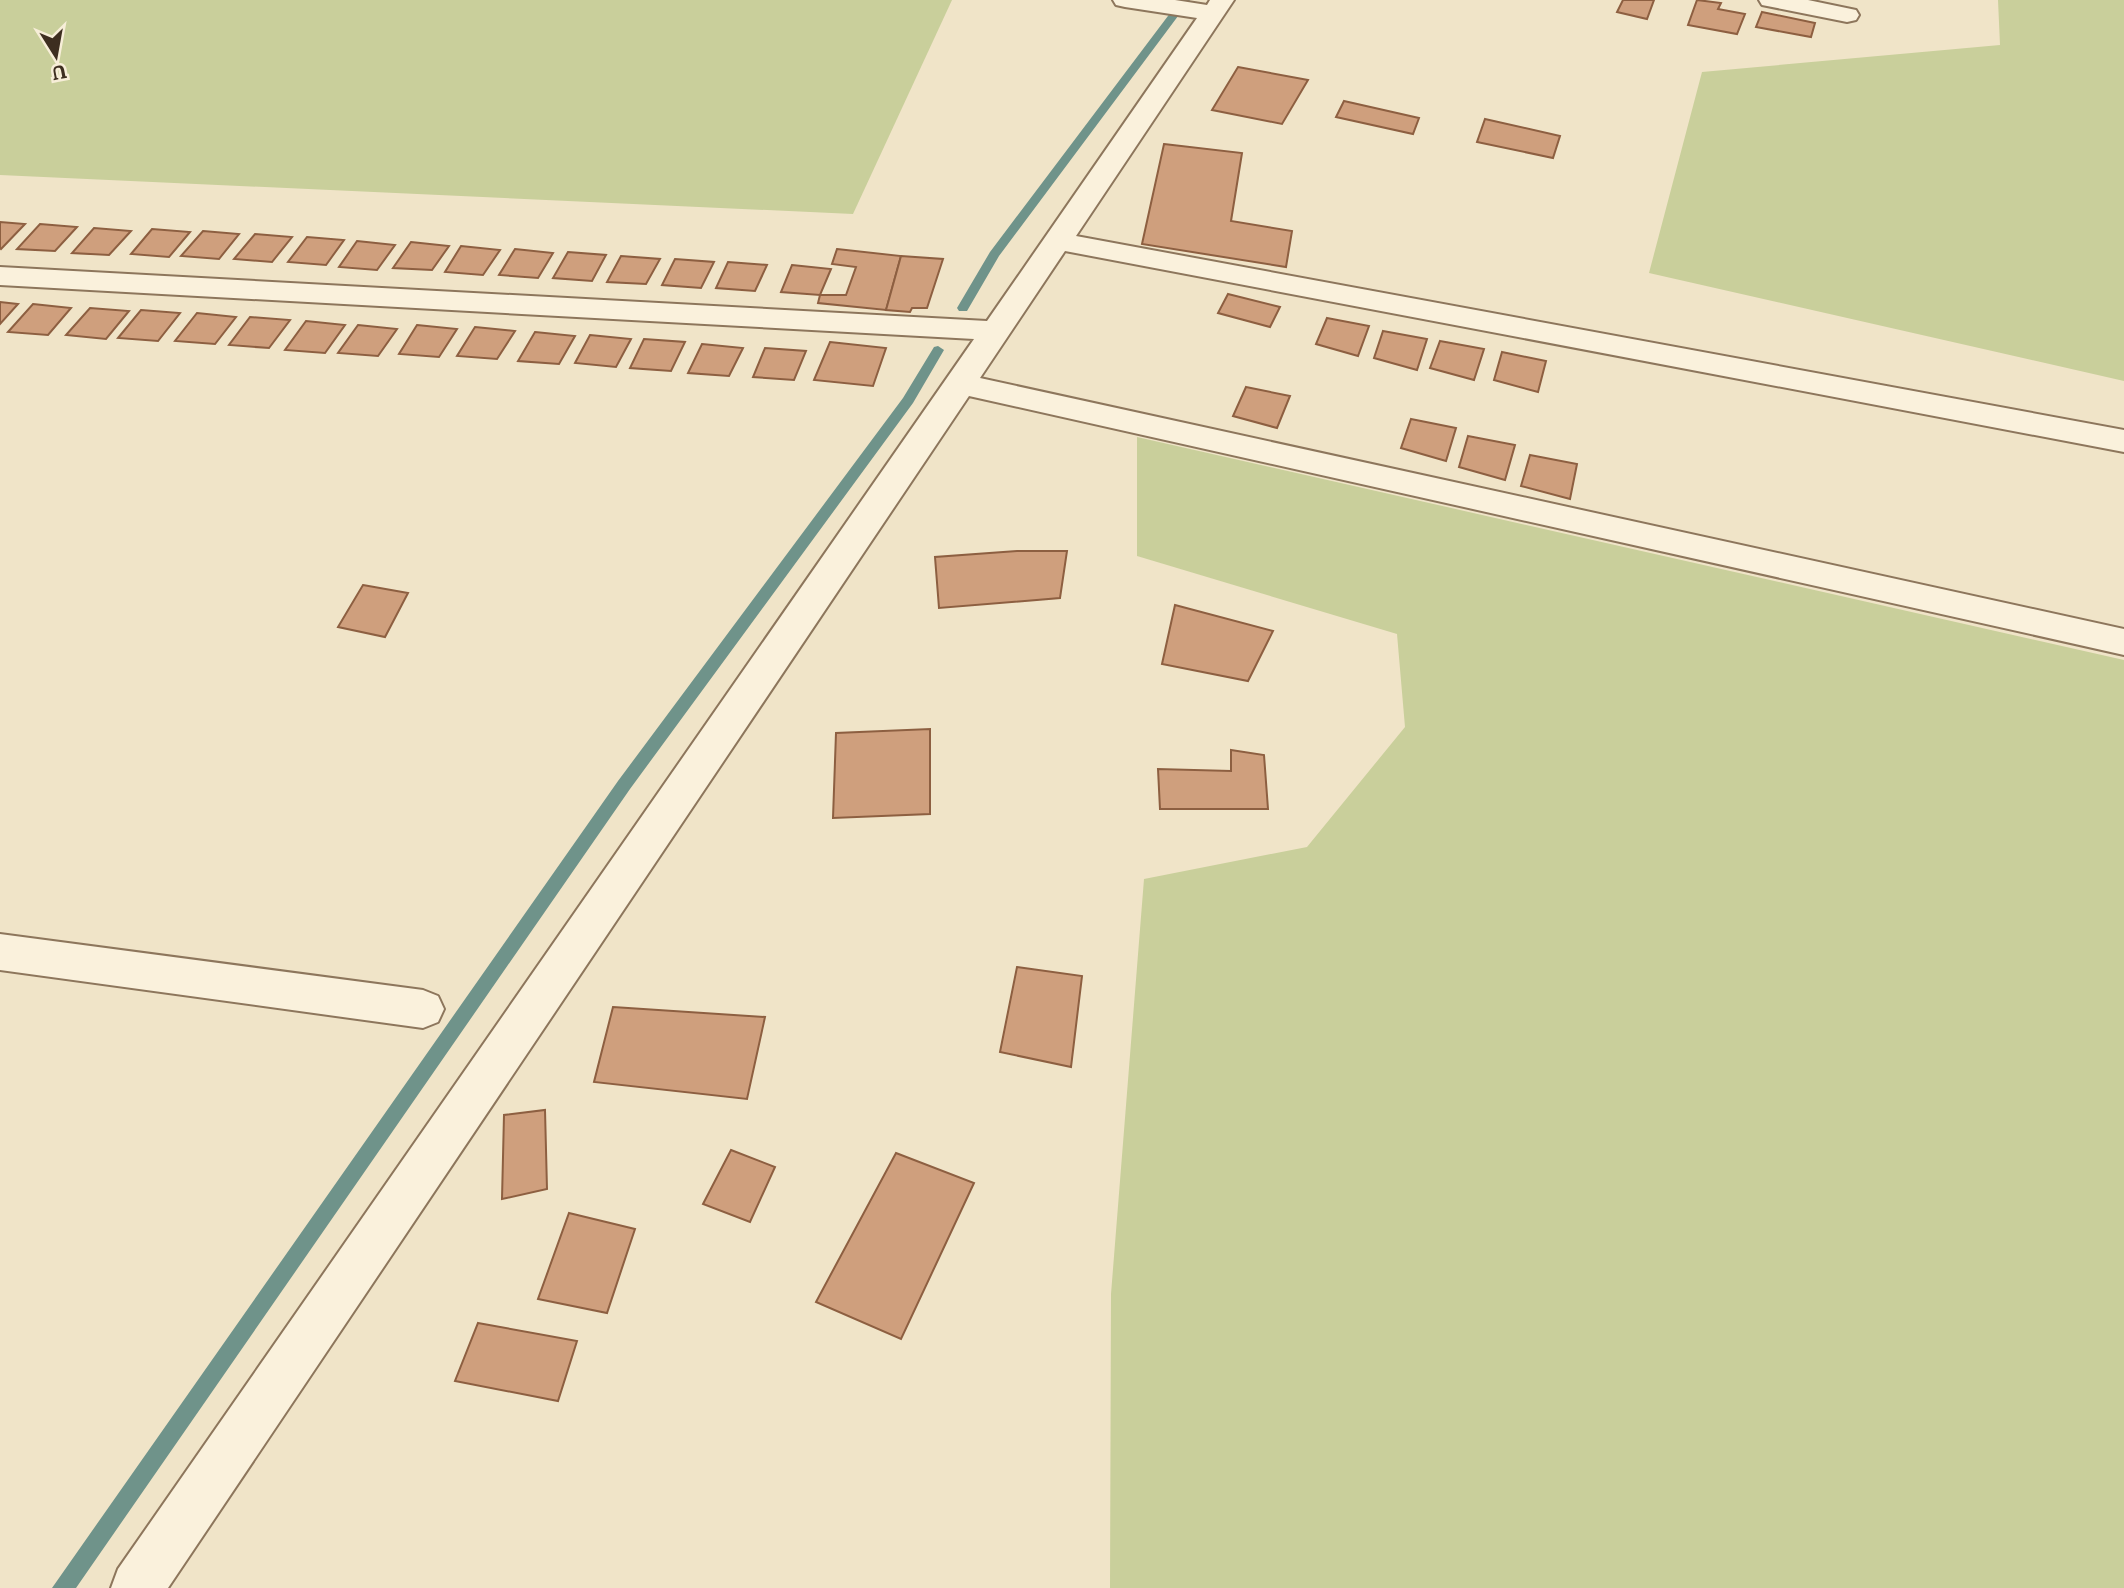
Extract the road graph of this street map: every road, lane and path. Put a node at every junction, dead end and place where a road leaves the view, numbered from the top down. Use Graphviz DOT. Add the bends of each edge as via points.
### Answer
graph roads {
  1 [pos="1125,0"];
  2 [pos="1771,0"];
  3 [pos="1212,8"];
  4 [pos="1847,15"];
  5 [pos="1056,241"];
  6 [pos="0,276"];
  7 [pos="993,331"];
  8 [pos="958,383"];
  9 [pos="2124,442"];
  10 [pos="2124,642"];
  11 [pos="0,952"];
  12 [pos="423,1010"];
  13 [pos="137,1588"];
  1 -- 3 [label="street"];
  2 -- 4 [label="street"];
  3 -- 5 [label="street"];
  5 -- 7 [label="street"];
  5 -- 9 [label="street"];
  6 -- 7 [label="street"];
  7 -- 8 [label="street"];
  8 -- 10 [label="street"];
  8 -- 13 [label="street"];
  11 -- 12 [label="street"];
}
